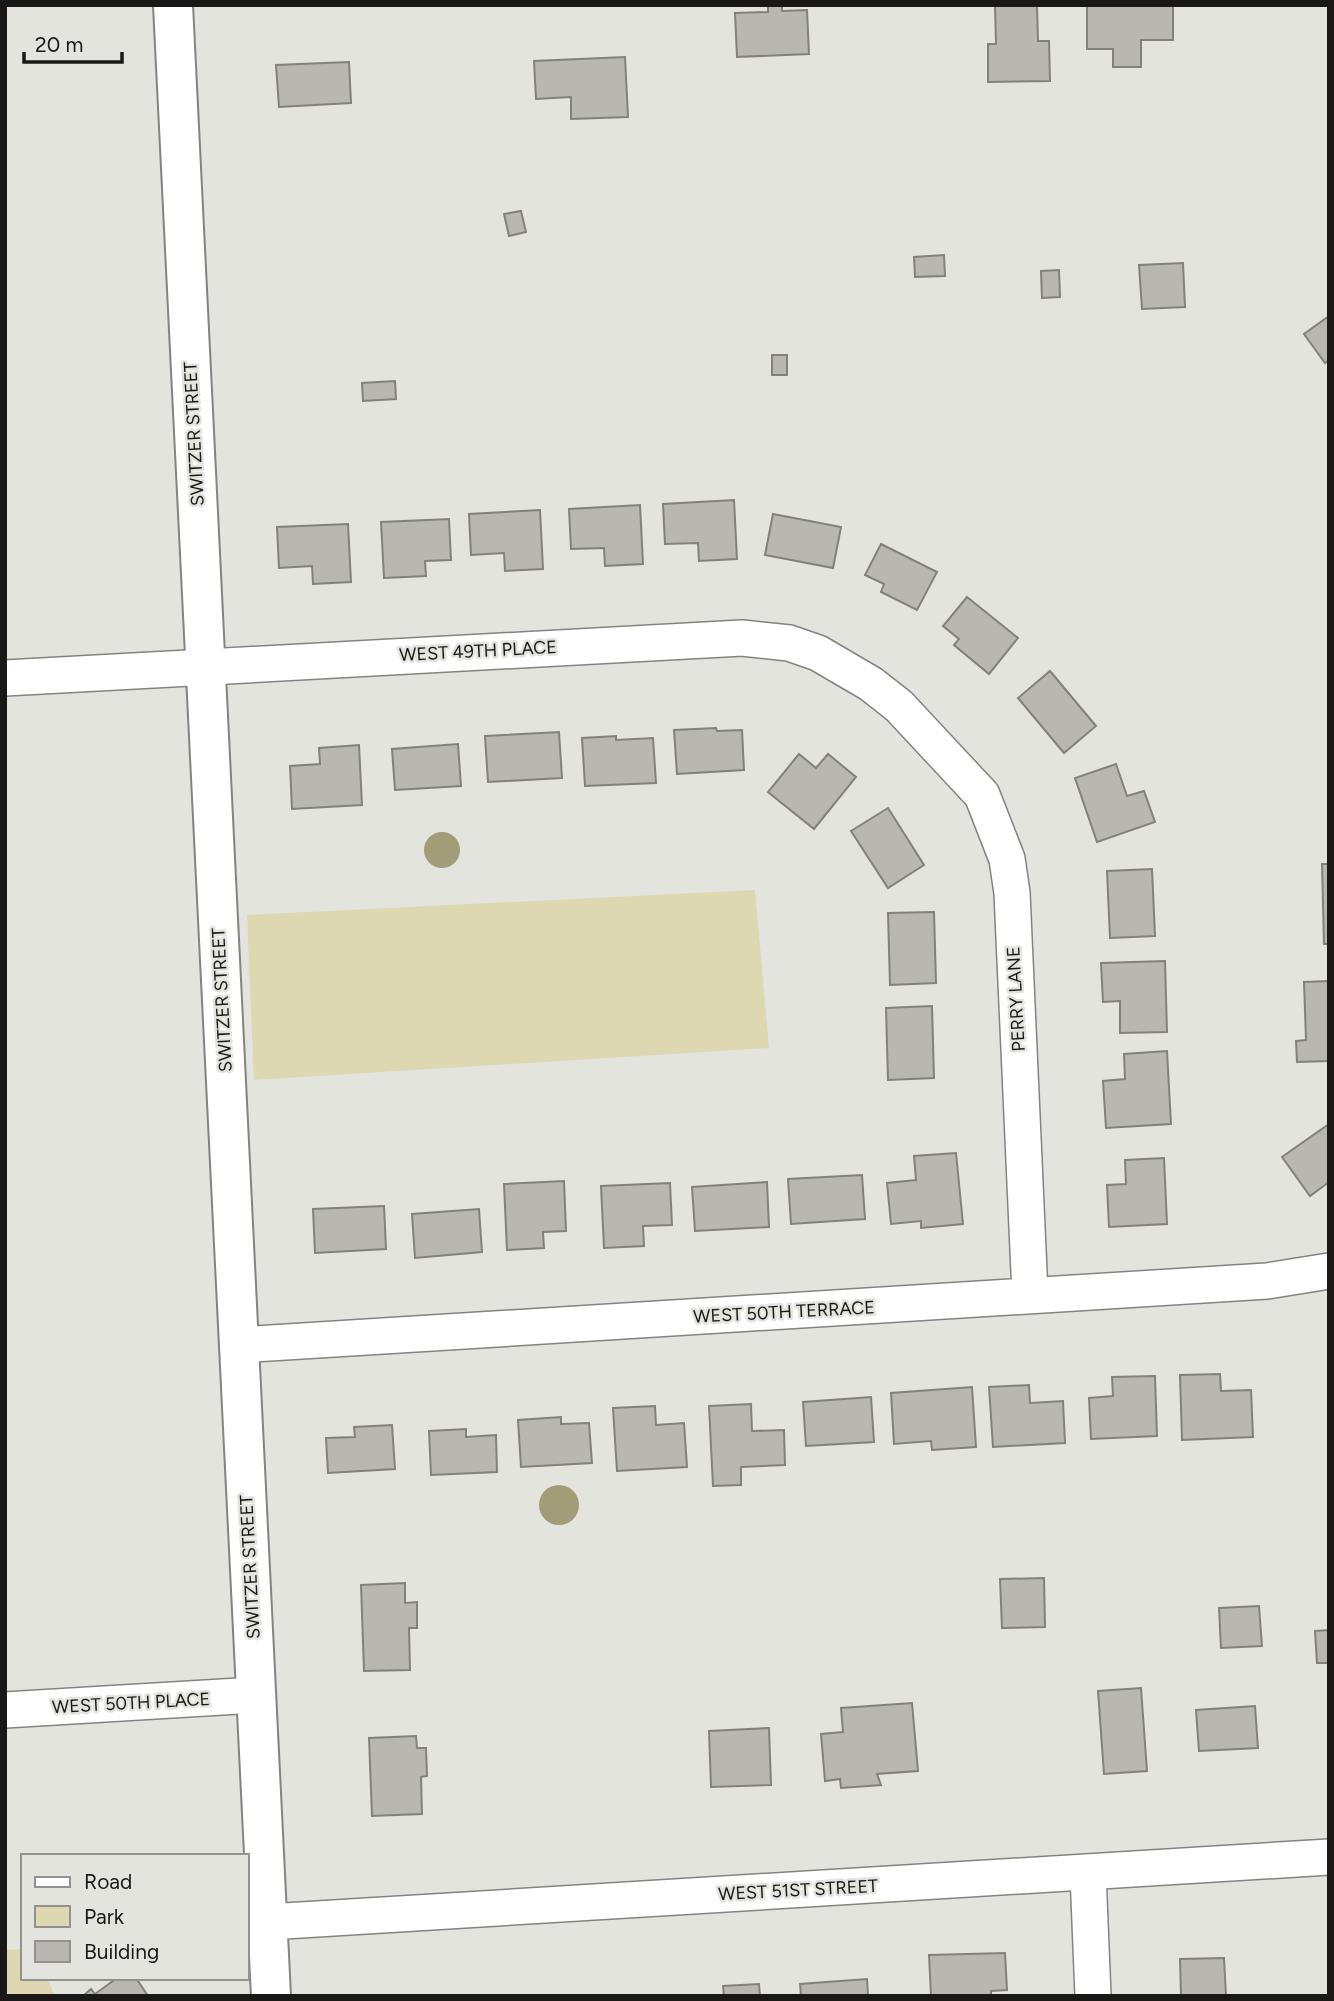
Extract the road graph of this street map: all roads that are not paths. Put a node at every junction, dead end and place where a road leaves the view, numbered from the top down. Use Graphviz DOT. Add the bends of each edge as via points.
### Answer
graph roads {
  1 [pos="173,5"];
  2 [pos="206,665"];
  3 [pos="5,678"];
  4 [pos="923,730"];
  5 [pos="1329,1271"];
  6 [pos="1030,1294"];
  7 [pos="239,1345"];
  8 [pos="256,1695"];
  9 [pos="5,1710"];
  10 [pos="1329,1857"];
  11 [pos="1088,1873"];
  12 [pos="268,1922"];
  13 [pos="271,1996"];
  14 [pos="1093,1996"];
  1 -- 2 [label="street, SWITZER STREET"];
  2 -- 3 [label="street, WEST 49TH PLACE"];
  2 -- 4 [label="street, WEST 49TH PLACE" via="743,638 789,643 845,666"];
  2 -- 7 [label="street, SWITZER STREET"];
  4 -- 6 [label="street, PERRY LANE" via="982,795 1007,859"];
  5 -- 6 [label="street, WEST 50TH TERRACE" via="1267,1281"];
  6 -- 7 [label="street, WEST 50TH TERRACE"];
  7 -- 8 [label="street, SWITZER STREET"];
  8 -- 9 [label="street, WEST 50TH PLACE"];
  8 -- 12 [label="street, SWITZER STREET"];
  10 -- 11 [label="street, WEST 51ST STREET"];
  11 -- 12 [label="street, WEST 51ST STREET"];
  11 -- 14 [label="street"];
  12 -- 13 [label="street, SWITZER STREET"];
}
